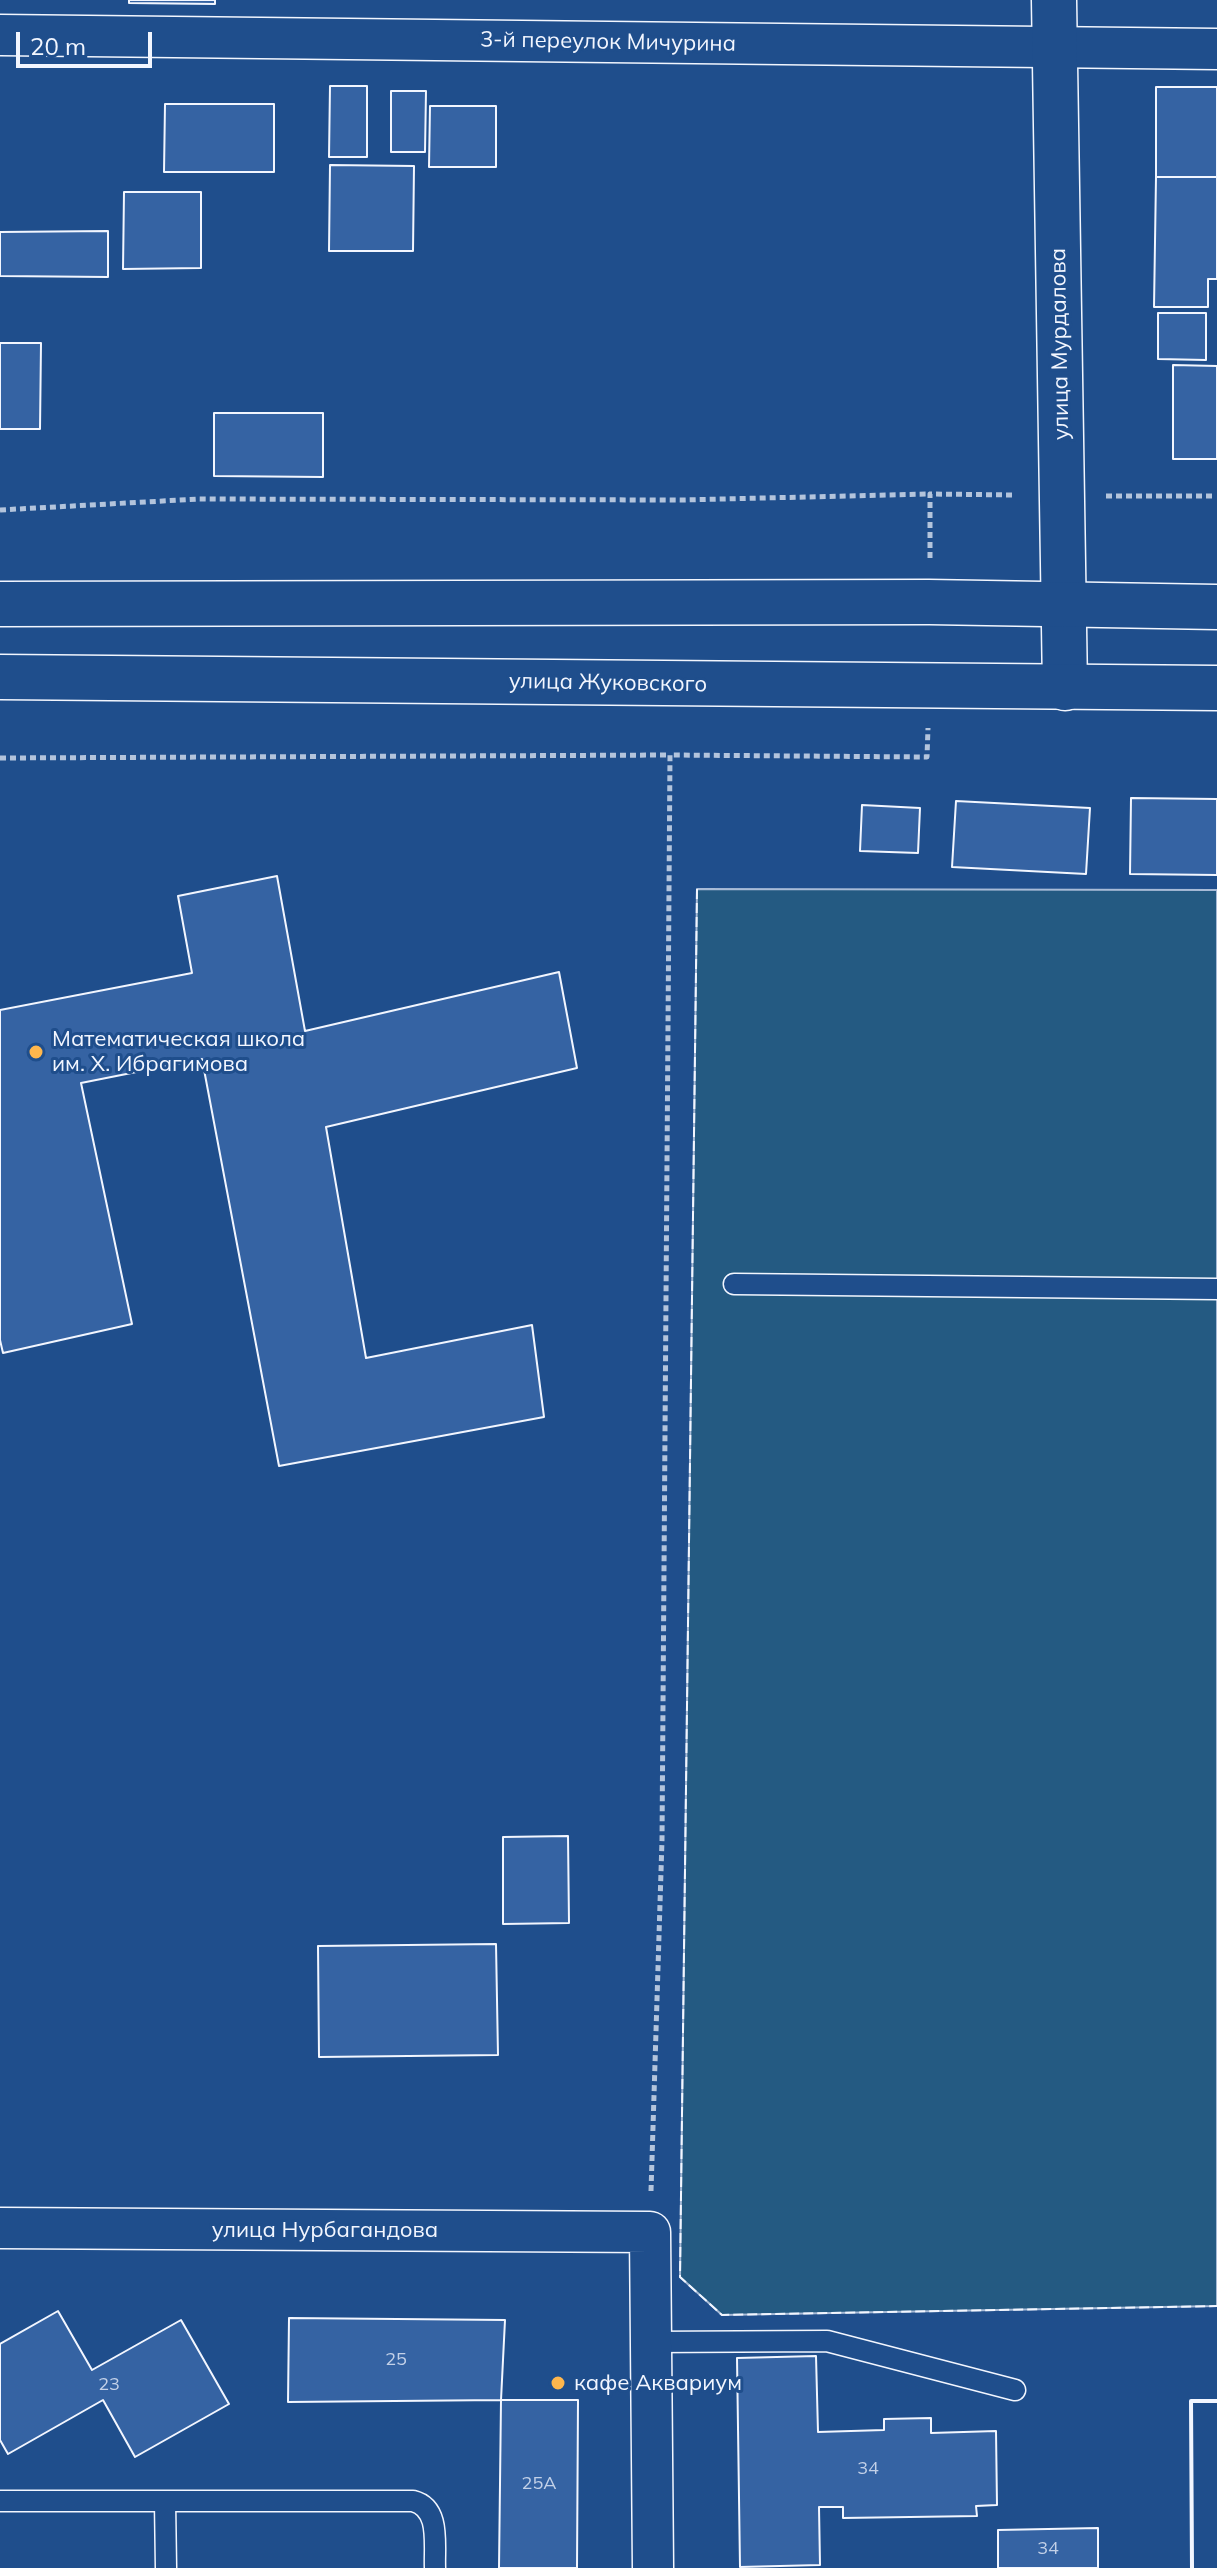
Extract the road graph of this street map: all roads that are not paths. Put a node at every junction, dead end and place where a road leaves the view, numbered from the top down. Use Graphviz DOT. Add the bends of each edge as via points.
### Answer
graph roads {
  1 [pos="1054,0"];
  2 [pos="0,35"];
  3 [pos="1054,48"];
  4 [pos="1217,49"];
  5 [pos="0,604"];
  6 [pos="1065,604"];
  7 [pos="1217,607"];
  8 [pos="0,677"];
  9 [pos="1065,688"];
  10 [pos="1217,688"];
  11 [pos="734,1284"];
  12 [pos="1217,1289"];
  13 [pos="0,2228"];
  14 [pos="651,2342"];
  15 [pos="1015,2390"];
  16 [pos="0,2501"];
  17 [pos="165,2501"];
  18 [pos="166,2568"];
  19 [pos="435,2568"];
  20 [pos="653,2568"];
  1 -- 3 [label="main road, улица Мурдалова"];
  2 -- 3 [label="street, 3-й переулок Мичурина"];
  3 -- 4 [label="street, 3-й переулок Мичурина"];
  3 -- 6 [label="main road, улица Мурдалова"];
  5 -- 6 [label="main road"];
  6 -- 7 [label="main road"];
  6 -- 9 [label="main road, улица Мурдалова"];
  8 -- 9 [label="main road, улица Жуковского"];
  9 -- 10 [label="main road, улица Жуковского"];
  11 -- 12 [label="lane"];
  13 -- 14 [label="street, улица Нурбагандова" via="650,2232"];
  14 -- 15 [label="lane" via="827,2341"];
  14 -- 20 [label="street"];
  16 -- 17 [label="lane"];
  17 -- 18 [label="lane"];
  17 -- 19 [label="lane" via="413,2501 430,2511"];
}
